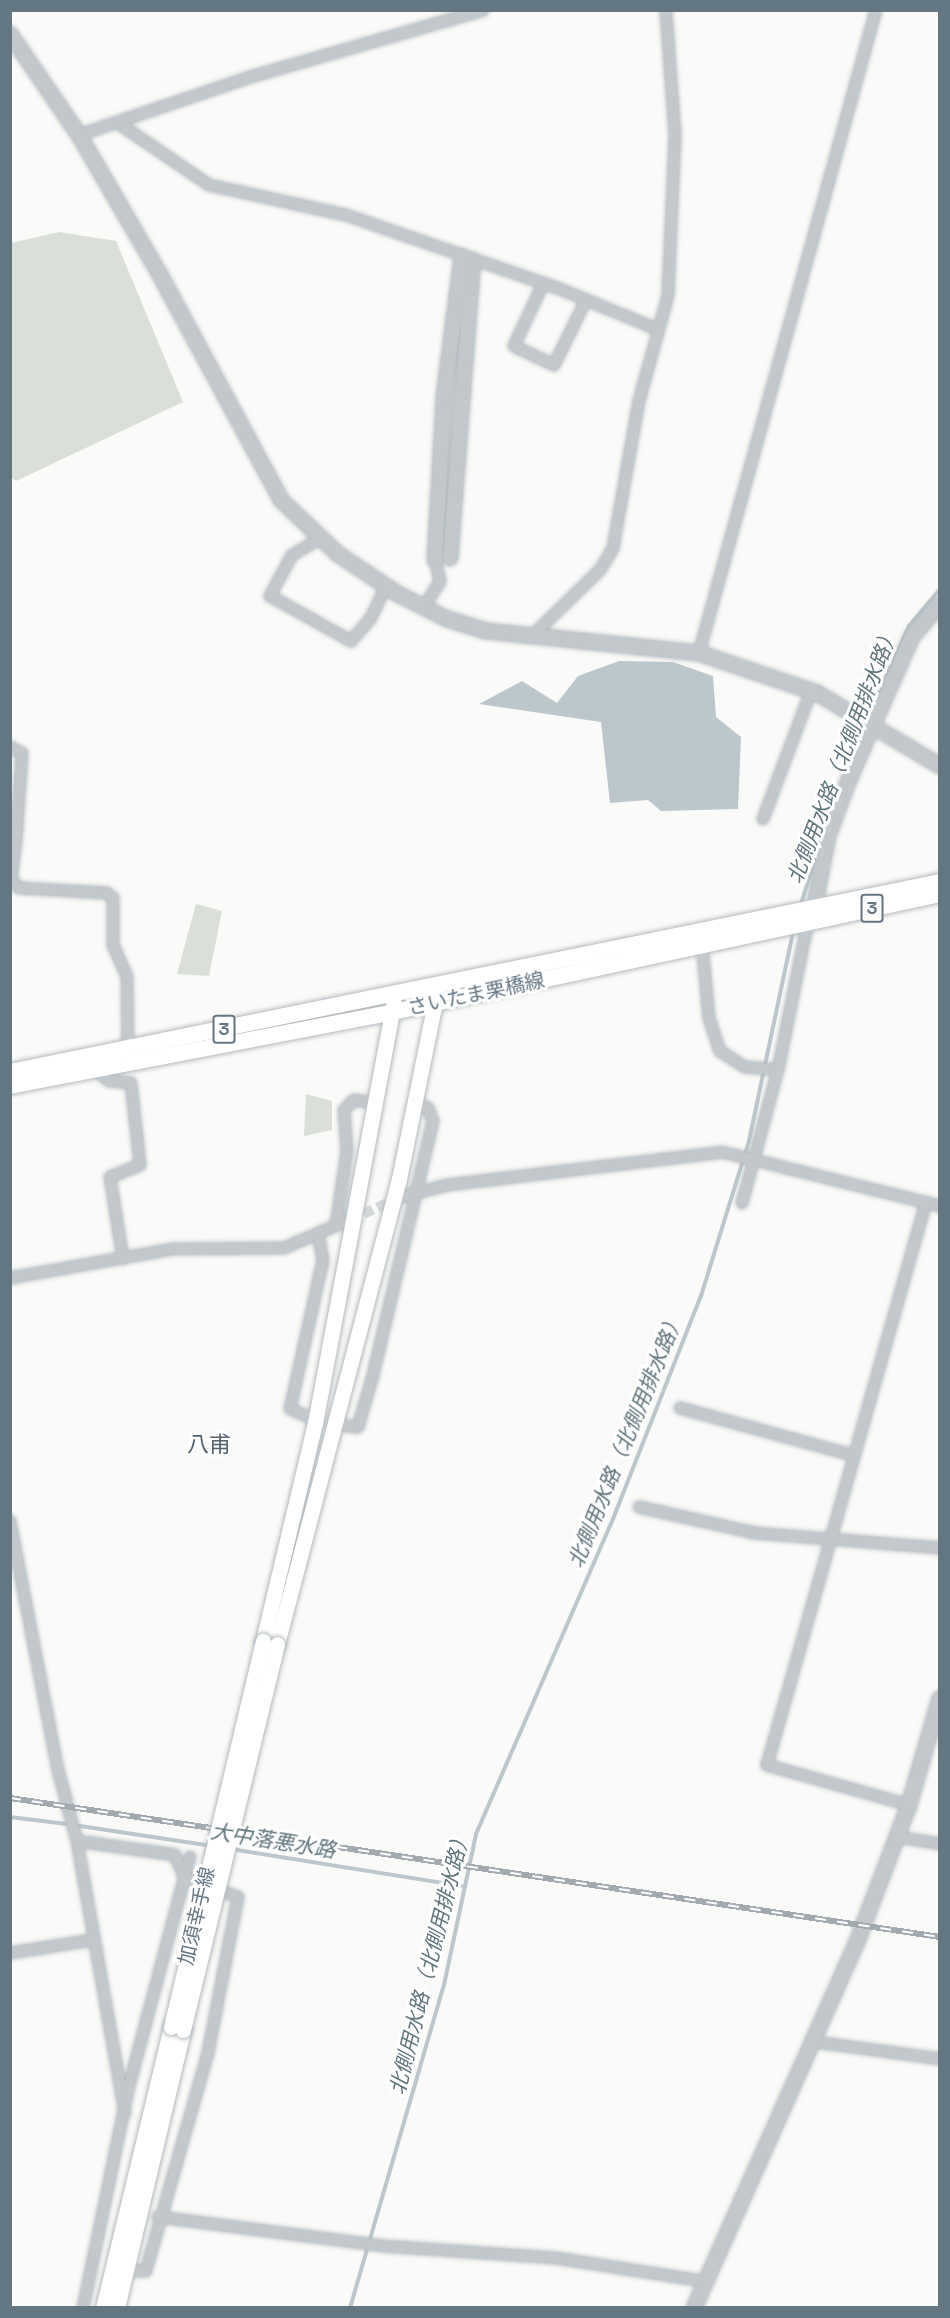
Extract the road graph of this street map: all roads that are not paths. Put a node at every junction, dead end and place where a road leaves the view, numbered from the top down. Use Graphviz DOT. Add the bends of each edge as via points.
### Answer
graph roads {
  1 [pos="484,10"];
  2 [pos="666,10"];
  3 [pos="876,10"];
  4 [pos="10,34"];
  5 [pos="118,123"];
  6 [pos="79,135"];
  7 [pos="467,258"];
  8 [pos="543,284"];
  9 [pos="586,300"];
  10 [pos="659,330"];
  11 [pos="319,538"];
  12 [pos="450,558"];
  13 [pos="435,560"];
  14 [pos="440,581"];
  15 [pos="386,586"];
  16 [pos="939,604"];
  17 [pos="424,607"];
  18 [pos="531,636"];
  19 [pos="699,653"];
  20 [pos="811,691"];
  21 [pos="867,724"];
  22 [pos="10,747"];
  23 [pos="939,766"];
  24 [pos="763,819"];
  25 [pos="13,839"];
  26 [pos="939,882"];
  27 [pos="939,894"];
  28 [pos="802,917"];
  29 [pos="702,944"];
  30 [pos="438,983"];
  31 [pos="395,993"];
  32 [pos="437,1002"];
  33 [pos="393,1012"];
  34 [pos="128,1049"];
  35 [pos="91,1064"];
  36 [pos="778,1070"];
  37 [pos="10,1072"];
  38 [pos="10,1086"];
  39 [pos="376,1103"];
  40 [pos="416,1104"];
  41 [pos="752,1156"];
  42 [pos="415,1191"];
  43 [pos="402,1197"];
  44 [pos="926,1202"];
  45 [pos="742,1203"];
  46 [pos="939,1206"];
  47 [pos="318,1235"];
  48 [pos="123,1259"];
  49 [pos="10,1278"];
  50 [pos="680,1408"];
  51 [pos="315,1420"];
  52 [pos="332,1424"];
  53 [pos="852,1455"];
  54 [pos="639,1507"];
  55 [pos="10,1521"];
  56 [pos="829,1539"];
  57 [pos="939,1548"];
  58 [pos="15,1571"];
  59 [pos="270,1643"];
  60 [pos="939,1698"];
  61 [pos="909,1806"];
  62 [pos="898,1837"];
  63 [pos="77,1841"];
  64 [pos="939,1844"];
  65 [pos="190,1857"];
  66 [pos="185,1878"];
  67 [pos="92,1940"];
  68 [pos="10,1953"];
  69 [pos="177,2028"];
  70 [pos="815,2042"];
  71 [pos="939,2059"];
  72 [pos="125,2113"];
  73 [pos="158,2217"];
  74 [pos="126,2271"];
  75 [pos="703,2281"];
  76 [pos="83,2307"];
  77 [pos="103,2307"];
  78 [pos="117,2307"];
  79 [pos="694,2307"];
  1 -- 5 [label="street" via="250,77"];
  2 -- 10 [label="street" via="673,76 674,216 673,261"];
  3 -- 19 [label="street"];
  4 -- 6 [label="street"];
  5 -- 6 [label="street"];
  5 -- 7 [label="street" via="209,185 346,215"];
  6 -- 11 [label="street" via="281,500"];
  7 -- 8 [label="street"];
  7 -- 12 [label="street"];
  7 -- 13 [label="street" via="444,397"];
  8 -- 9 [label="street"];
  8 -- 9 [label="street" via="514,346 554,365"];
  9 -- 10 [label="street"];
  10 -- 18 [label="street" via="639,401 613,548 600,570"];
  11 -- 15 [label="street"];
  11 -- 15 [label="street" via="292,555 270,596 351,641 371,618"];
  12 -- 14 [label="street"];
  13 -- 14 [label="street"];
  14 -- 17 [label="street"];
  15 -- 17 [label="street"];
  16 -- 21 [label="street" via="912,637"];
  17 -- 18 [label="street" via="486,631"];
  18 -- 19 [label="street"];
  19 -- 20 [label="street"];
  20 -- 21 [label="street"];
  20 -- 24 [label="street"];
  21 -- 23 [label="street"];
  21 -- 28 [label="street"];
  22 -- 25 [label="street" via="22,753"];
  25 -- 34 [label="street" via="11,880 19,888 107,893 113,898 113,945 127,977"];
  26 -- 28 [label="main road, さいたま栗橋線 / 3"];
  27 -- 28 [label="main road, さいたま栗橋線 / 3"];
  28 -- 29 [label="main road, さいたま栗橋線 / 3"];
  28 -- 30 [label="main road, さいたま栗橋線 / 3"];
  28 -- 36 [label="street"];
  29 -- 32 [label="main road, さいたま栗橋線 / 3"];
  29 -- 36 [label="street" via="709,1018 720,1051 745,1067"];
  30 -- 31 [label="main road, さいたま栗橋線 / 3"];
  30 -- 32 [label="main road, 加須幸手線"];
  31 -- 33 [label="main road, 加須幸手線"];
  31 -- 34 [label="main road, さいたま栗橋線 / 3"];
  32 -- 33 [label="main road, さいたま栗橋線 / 3"];
  32 -- 40 [label="main road, 加須幸手線"];
  33 -- 35 [label="main road, さいたま栗橋線 / 3"];
  33 -- 39 [label="main road, 加須幸手線"];
  34 -- 35 [label="main road, さいたま栗橋線 / 3"];
  35 -- 37 [label="main road, さいたま栗橋線 / 3"];
  35 -- 38 [label="main road, さいたま栗橋線 / 3"];
  35 -- 48 [label="street" via="109,1081 131,1083 140,1165 110,1174"];
  36 -- 41 [label="street"];
  39 -- 47 [label="street" via="354,1100 344,1110 347,1151 340,1224"];
  39 -- 51 [label="main road, 加須幸手線"];
  40 -- 42 [label="street" via="428,1108 433,1121"];
  40 -- 52 [label="main road, 加須幸手線"];
  41 -- 42 [label="street" via="737,1153"];
  41 -- 44 [label="street"];
  41 -- 45 [label="street"];
  42 -- 43 [label="street"];
  42 -- 52 [label="street" via="358,1427"];
  44 -- 46 [label="street"];
  44 -- 53 [label="street"];
  47 -- 48 [label="street" via="284,1248 173,1250"];
  47 -- 51 [label="street" via="323,1260 290,1409"];
  48 -- 49 [label="street"];
  50 -- 53 [label="street"];
  51 -- 59 [label="main road, 加須幸手線"];
  52 -- 59 [label="main road, 加須幸手線"];
  53 -- 56 [label="street"];
  54 -- 56 [label="street" via="754,1533"];
  55 -- 58 [label="street"];
  56 -- 57 [label="street"];
  56 -- 61 [label="street" via="767,1765"];
  58 -- 63 [label="street"];
  59 -- 69 [label="main road, 加須幸手線, bridge"];
  60 -- 61 [label="street"];
  61 -- 62 [label="street"];
  62 -- 64 [label="street"];
  62 -- 70 [label="street"];
  63 -- 66 [label="street" via="175,1855"];
  63 -- 67 [label="street"];
  65 -- 66 [label="street"];
  66 -- 72 [label="street"];
  66 -- 73 [label="street" via="238,1897 196,2103"];
  67 -- 68 [label="street"];
  67 -- 72 [label="street"];
  69 -- 74 [label="main road, 加須幸手線"];
  69 -- 77 [label="main road, 加須幸手線"];
  70 -- 71 [label="street"];
  70 -- 75 [label="street"];
  72 -- 76 [label="street"];
  73 -- 74 [label="street" via="146,2271"];
  73 -- 75 [label="street" via="383,2246 556,2258"];
  74 -- 78 [label="main road, 加須幸手線"];
  75 -- 79 [label="street"];
}
